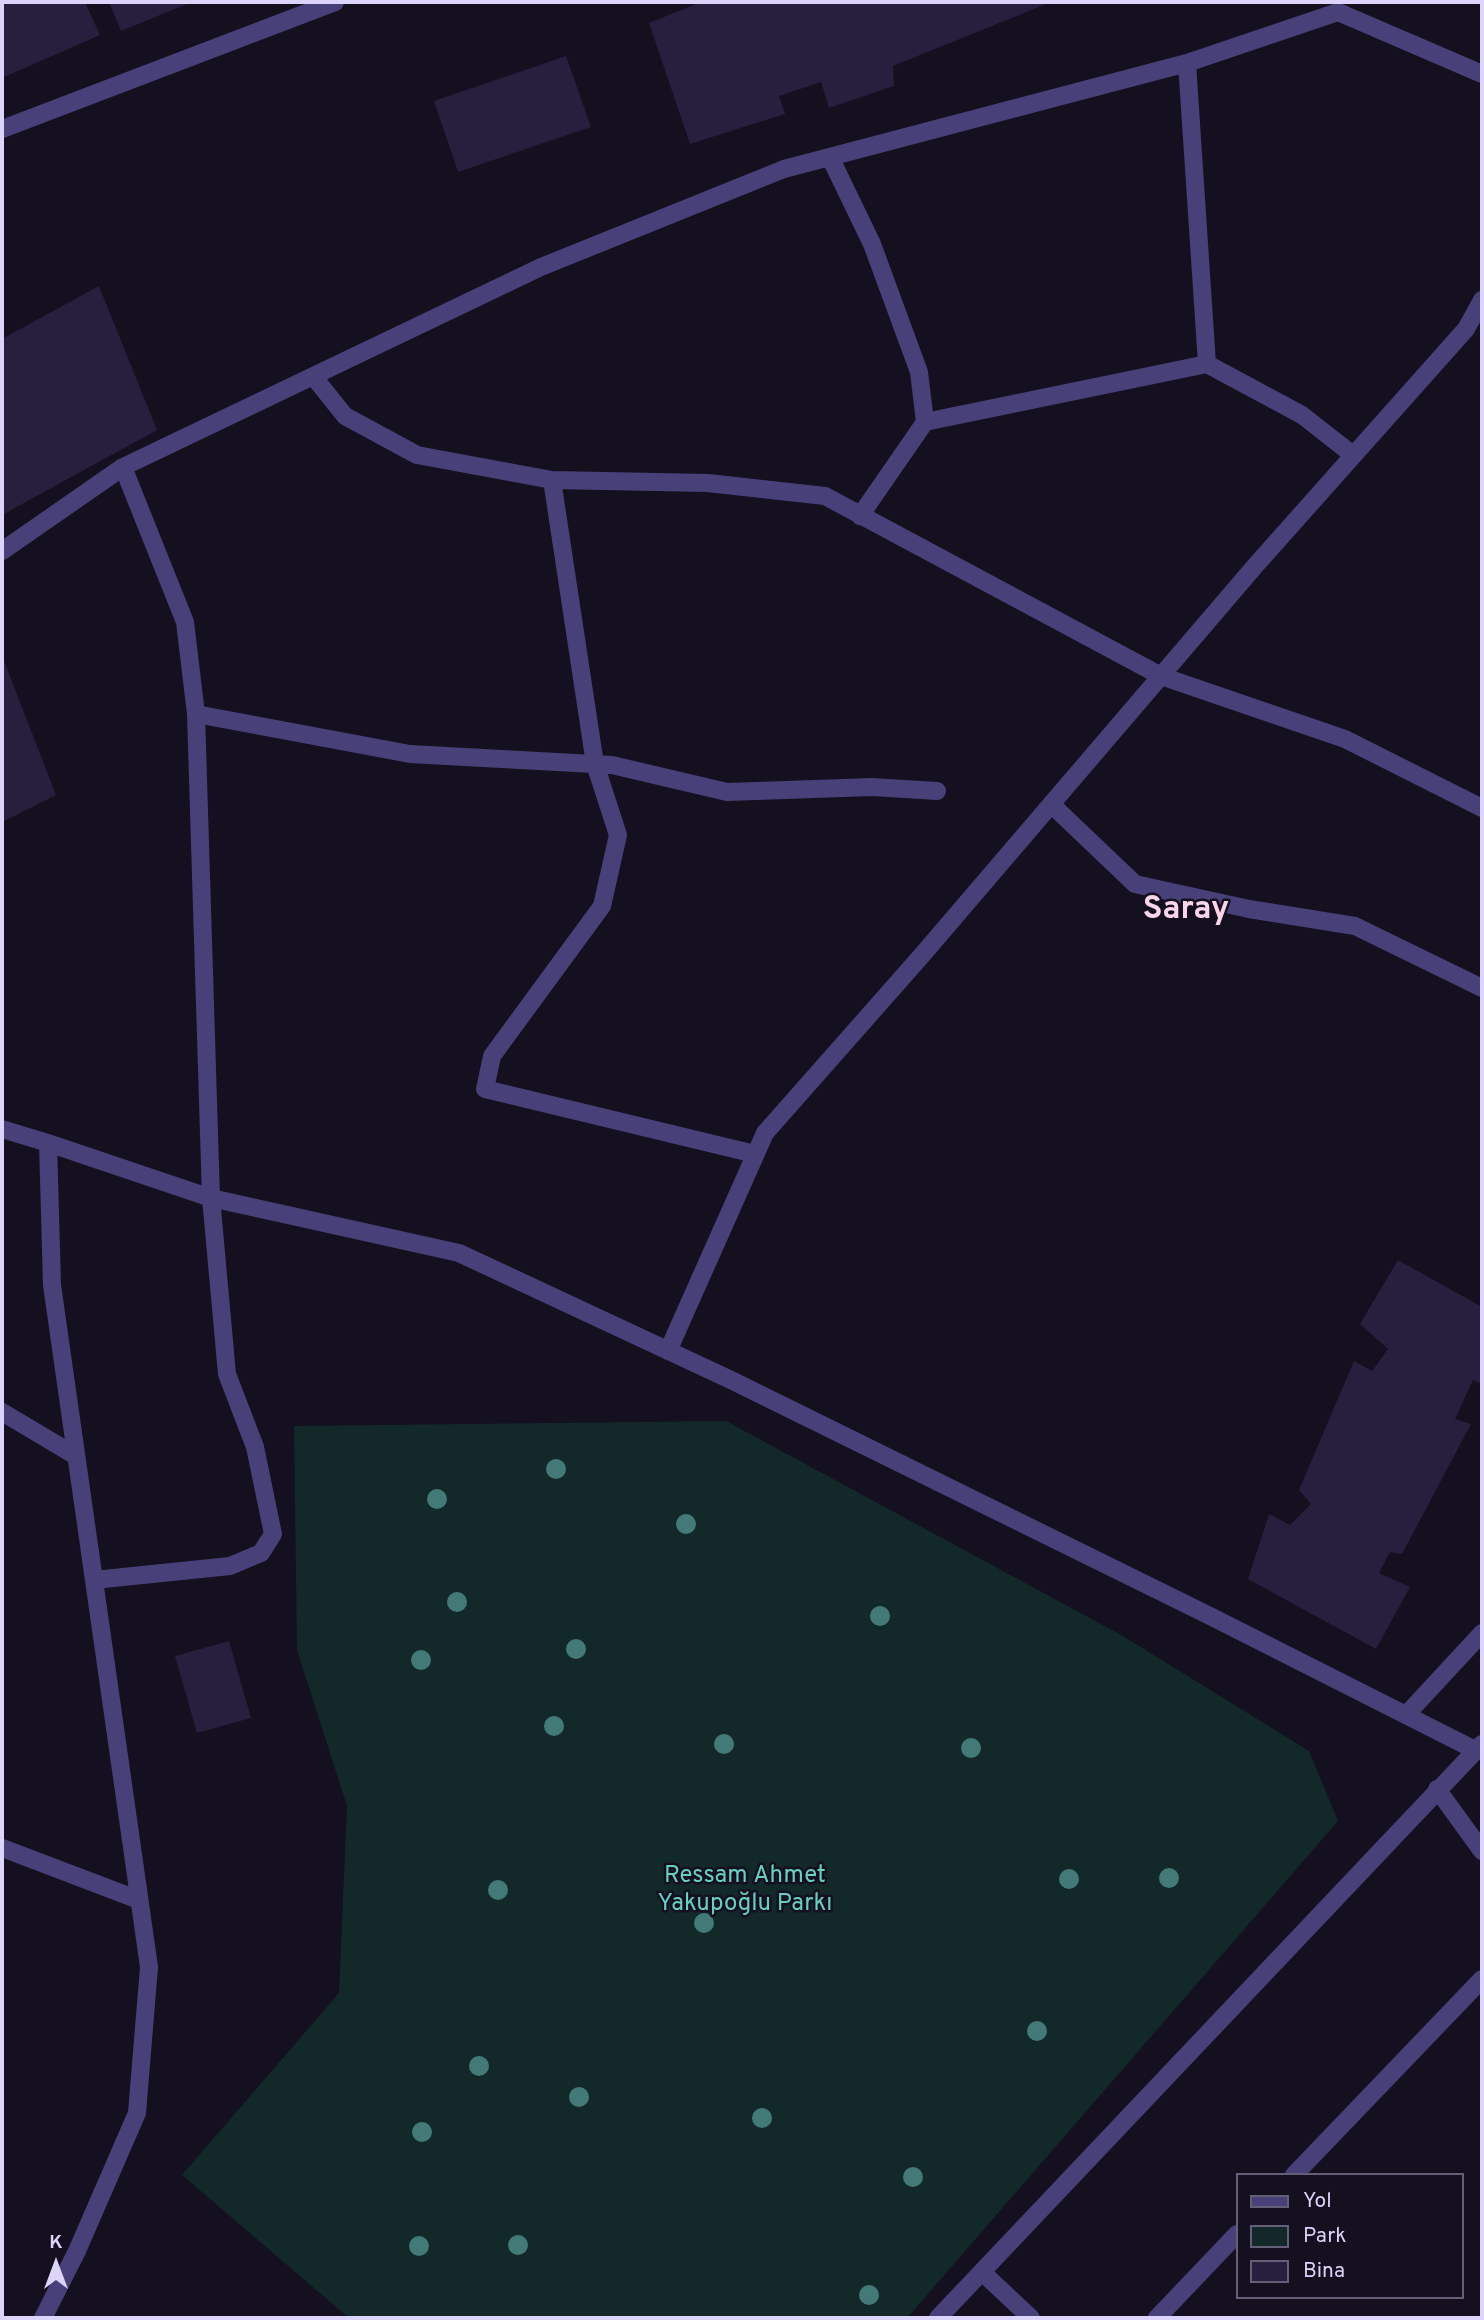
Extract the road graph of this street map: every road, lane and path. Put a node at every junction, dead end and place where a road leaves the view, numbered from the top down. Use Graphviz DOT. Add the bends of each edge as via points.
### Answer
graph roads {
  1 [pos="335,2"];
  2 [pos="1336,7"];
  3 [pos="1187,63"];
  4 [pos="1482,74"];
  5 [pos="2,129"];
  6 [pos="830,157"];
  7 [pos="1482,300"];
  8 [pos="1207,363"];
  9 [pos="313,376"];
  10 [pos="925,422"];
  11 [pos="1353,455"];
  12 [pos="123,467"];
  13 [pos="552,480"];
  14 [pos="860,516"];
  15 [pos="2,551"];
  16 [pos="1161,676"];
  17 [pos="196,714"];
  18 [pos="595,764"];
  19 [pos="937,791"];
  20 [pos="1051,804"];
  21 [pos="1482,808"];
  22 [pos="1482,989"];
  23 [pos="2,1129"];
  24 [pos="48,1143"];
  25 [pos="755,1154"];
  26 [pos="211,1198"];
  27 [pos="668,1351"];
  28 [pos="2,1412"];
  29 [pos="76,1455"];
  30 [pos="94,1580"];
  31 [pos="1482,1633"];
  32 [pos="1406,1715"];
  33 [pos="1479,1746"];
  34 [pos="1437,1789"];
  35 [pos="2,1848"];
  36 [pos="1482,1851"];
  37 [pos="139,1900"];
  38 [pos="1482,1979"];
  39 [pos="1296,2173"];
  40 [pos="1236,2235"];
  41 [pos="982,2272"];
  42 [pos="43,2318"];
  43 [pos="938,2318"];
  44 [pos="1031,2318"];
  45 [pos="1157,2318"];
  1 -- 5 [label="street"];
  2 -- 3 [label="street"];
  2 -- 4 [label="street"];
  3 -- 6 [label="street"];
  3 -- 8 [label="street"];
  6 -- 9 [label="street" via="784,169 541,267"];
  6 -- 10 [label="street" via="872,244 919,372"];
  7 -- 11 [label="street" via="1466,329"];
  8 -- 10 [label="street"];
  8 -- 11 [label="street" via="1302,415"];
  9 -- 12 [label="street"];
  9 -- 13 [label="street" via="345,416 417,455"];
  10 -- 14 [label="street"];
  11 -- 16 [label="street"];
  12 -- 15 [label="street"];
  12 -- 17 [label="street" via="185,622"];
  13 -- 14 [label="street" via="708,483 825,496"];
  13 -- 18 [label="street"];
  14 -- 16 [label="street"];
  16 -- 20 [label="street"];
  16 -- 21 [label="street" via="1345,738"];
  17 -- 18 [label="street" via="410,754"];
  17 -- 26 [label="street"];
  18 -- 19 [label="street" via="727,792 872,787"];
  18 -- 25 [label="street" via="618,835 602,906 492,1056 485,1089"];
  20 -- 22 [label="street" via="1135,884 1355,926"];
  20 -- 25 [label="street" via="765,1133"];
  23 -- 24 [label="street"];
  24 -- 26 [label="street"];
  24 -- 29 [label="street" via="52,1284"];
  25 -- 27 [label="street"];
  26 -- 27 [label="street" via="459,1253"];
  26 -- 30 [label="street" via="227,1374 255,1447 272,1534 261,1553 230,1566"];
  27 -- 32 [label="street"];
  28 -- 29 [label="street"];
  29 -- 30 [label="street"];
  30 -- 37 [label="street"];
  31 -- 32 [label="street"];
  32 -- 33 [label="street"];
  33 -- 34 [label="street"];
  34 -- 36 [label="street"];
  34 -- 41 [label="street"];
  35 -- 37 [label="street"];
  37 -- 42 [label="street" via="149,1967 137,2113"];
  38 -- 39 [label="street"];
  40 -- 45 [label="street"];
  41 -- 43 [label="street"];
  41 -- 44 [label="street"];
}
